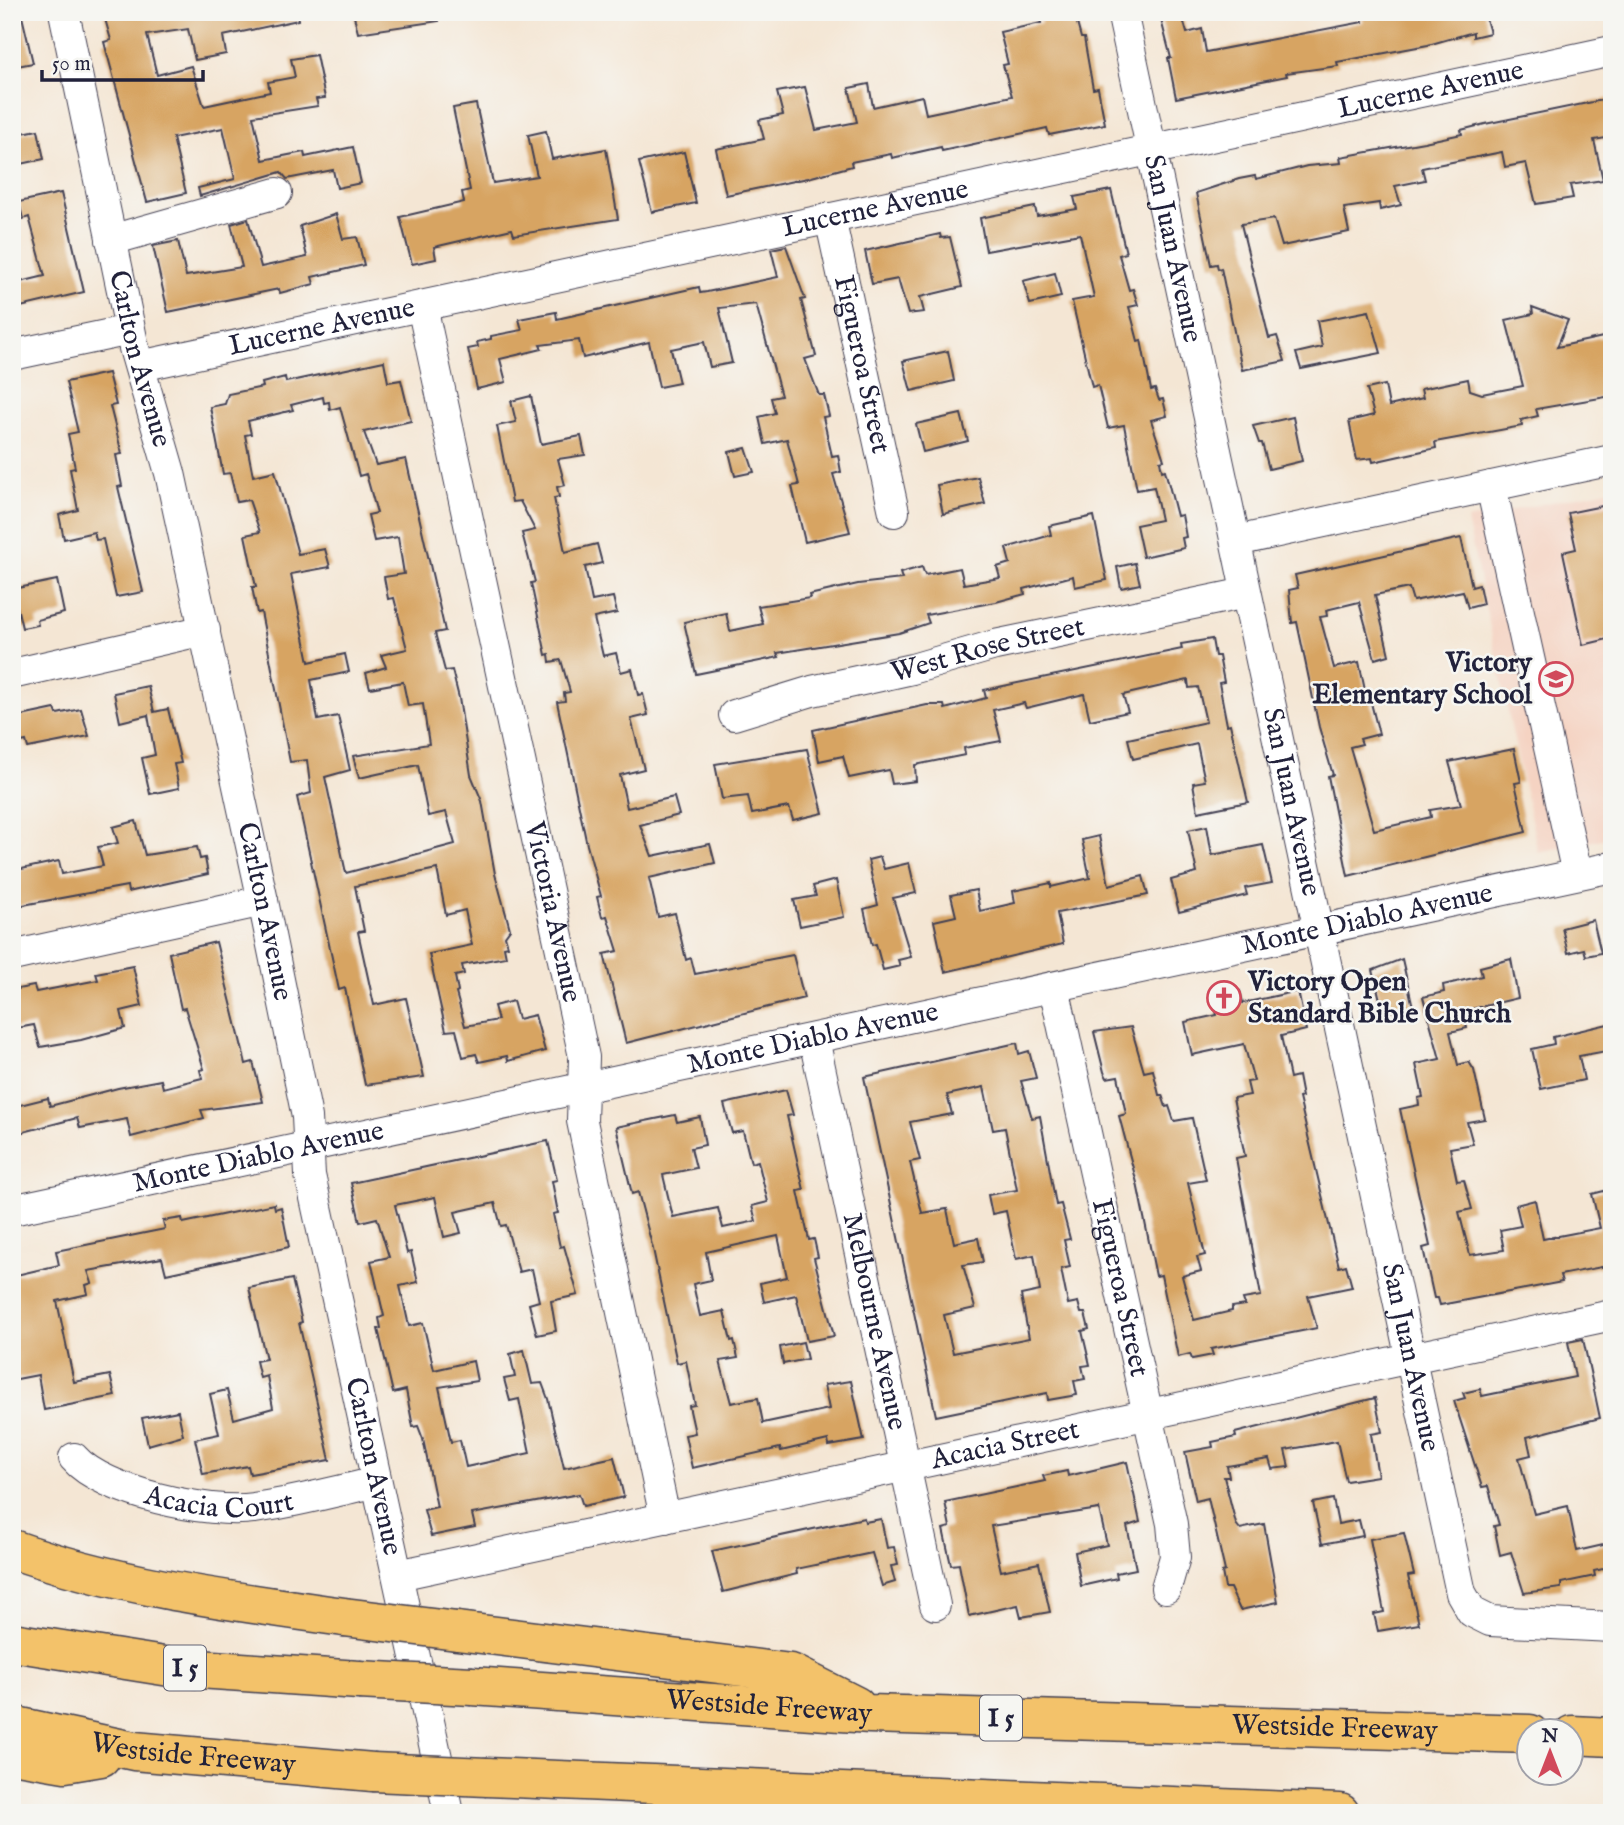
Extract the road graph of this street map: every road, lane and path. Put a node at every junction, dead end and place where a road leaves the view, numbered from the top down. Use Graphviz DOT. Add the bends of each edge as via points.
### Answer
graph roads {
  1 [pos="64,12"];
  2 [pos="1122,12"];
  3 [pos="1612,51"];
  4 [pos="1152,150"];
  5 [pos="277,193"];
  6 [pos="830,218"];
  7 [pos="111,240"];
  8 [pos="422,306"];
  9 [pos="130,330"];
  10 [pos="12,355"];
  11 [pos="140,366"];
  12 [pos="1612,460"];
  13 [pos="1491,486"];
  14 [pos="894,512"];
  15 [pos="1236,541"];
  16 [pos="1246,593"];
  17 [pos="205,630"];
  18 [pos="12,674"];
  19 [pos="734,715"];
  20 [pos="1612,867"];
  21 [pos="1577,874"];
  22 [pos="263,901"];
  23 [pos="1318,930"];
  24 [pos="12,956"];
  25 [pos="1055,987"];
  26 [pos="814,1039"];
  27 [pos="583,1088"];
  28 [pos="308,1146"];
  29 [pos="12,1210"];
  30 [pos="1612,1315"];
  31 [pos="1411,1358"];
  32 [pos="1147,1415"];
  33 [pos="74,1458"];
  34 [pos="906,1467"];
  35 [pos="374,1483"];
  36 [pos="665,1518"];
  37 [pos="12,1549"];
  38 [pos="398,1575"];
  39 [pos="1166,1588"];
  40 [pos="935,1605"];
  41 [pos="1612,1627"];
  42 [pos="12,1642"];
  43 [pos="870,1714"];
  44 [pos="12,1725"];
  45 [pos="1516,1734"];
  46 [pos="1586,1736"];
  47 [pos="1612,1737"];
  48 [pos="134,1751"];
  49 [pos="12,1754"];
  50 [pos="449,1813"];
  51 [pos="1340,1813"];
  1 -- 7 [label="street, Carlton Avenue"];
  2 -- 4 [label="street, San Juan Avenue"];
  3 -- 4 [label="street, Lucerne Avenue"];
  4 -- 6 [label="street, Lucerne Avenue"];
  4 -- 15 [label="street, San Juan Avenue"];
  5 -- 7 [label="street"];
  6 -- 8 [label="street, Lucerne Avenue"];
  6 -- 14 [label="street, Figueroa Street"];
  7 -- 9 [label="street, Carlton Avenue"];
  8 -- 11 [label="street, Lucerne Avenue"];
  8 -- 27 [label="street, Victoria Avenue" via="584,1057"];
  9 -- 10 [label="street"];
  9 -- 11 [label="street, Carlton Avenue"];
  11 -- 17 [label="street, Carlton Avenue" via="170,473"];
  12 -- 13 [label="street"];
  13 -- 15 [label="street"];
  13 -- 21 [label="street"];
  15 -- 16 [label="street, San Juan Avenue"];
  16 -- 19 [label="street, West Rose Street" via="995,645"];
  16 -- 23 [label="street, San Juan Avenue"];
  17 -- 18 [label="street"];
  17 -- 22 [label="street, Carlton Avenue"];
  20 -- 21 [label="street, Monte Diablo Avenue"];
  21 -- 23 [label="street, Monte Diablo Avenue"];
  22 -- 24 [label="street"];
  22 -- 28 [label="street, Carlton Avenue" via="307,1117"];
  23 -- 25 [label="street, Monte Diablo Avenue"];
  23 -- 31 [label="street, San Juan Avenue"];
  25 -- 26 [label="street, Monte Diablo Avenue"];
  25 -- 32 [label="street, Figueroa Street"];
  26 -- 27 [label="street, Monte Diablo Avenue"];
  26 -- 34 [label="street, Melbourne Avenue"];
  27 -- 28 [label="street, Monte Diablo Avenue"];
  27 -- 36 [label="street, Victoria Avenue" via="582,1121"];
  28 -- 29 [label="street, Monte Diablo Avenue"];
  28 -- 35 [label="street, Carlton Avenue" via="310,1175"];
  30 -- 31 [label="street, Acacia Street"];
  31 -- 32 [label="street, Acacia Street"];
  31 -- 41 [label="street, San Juan Avenue" via="1461,1592 1472,1612 1490,1621"];
  32 -- 34 [label="street, Acacia Street"];
  32 -- 39 [label="street, Figueroa Street" via="1172,1524 1175,1557"];
  33 -- 35 [label="street, Acacia Court" via="86,1472 125,1491 233,1510"];
  34 -- 36 [label="street, Acacia Street"];
  34 -- 40 [label="street, Melbourne Avenue"];
  35 -- 38 [label="street, Carlton Avenue"];
  36 -- 38 [label="street, Acacia Street"];
  37 -- 43 [label="highway, bridge" via="130,1582 215,1598 791,1673"];
  38 -- 50 [label="street, Carlton Avenue"];
  42 -- 43 [label="highway, Westside Freeway / I 5, bridge" via="170,1667"];
  43 -- 45 [label="highway, Westside Freeway / I 5"];
  44 -- 48 [label="highway, Westside Freeway"];
  46 -- 47 [label="highway"];
  48 -- 49 [label="highway" via="65,1763"];
  48 -- 51 [label="highway, Westside Freeway, bridge" via="373,1772"];
}
